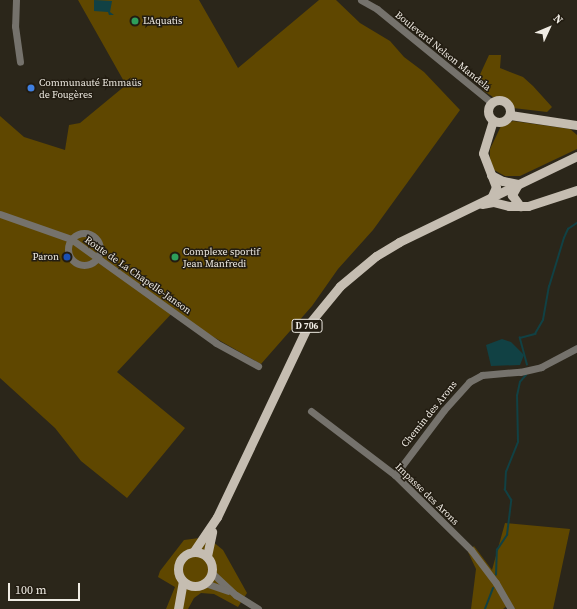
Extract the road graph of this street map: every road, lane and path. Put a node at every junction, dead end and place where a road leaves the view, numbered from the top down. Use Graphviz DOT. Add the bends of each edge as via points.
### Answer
graph roads {
  1 [pos="16,0"];
  2 [pos="361,0"];
  3 [pos="20,62"];
  4 [pos="492,103"];
  5 [pos="510,115"];
  6 [pos="493,120"];
  7 [pos="577,125"];
  8 [pos="577,156"];
  9 [pos="491,175"];
  10 [pos="518,184"];
  11 [pos="577,190"];
  12 [pos="492,196"];
  13 [pos="476,204"];
  14 [pos="520,206"];
  15 [pos="0,214"];
  16 [pos="71,240"];
  17 [pos="98,259"];
  18 [pos="577,348"];
  19 [pos="258,366"];
  20 [pos="311,411"];
  21 [pos="395,475"];
  22 [pos="217,517"];
  23 [pos="194,551"];
  24 [pos="207,556"];
  25 [pos="212,573"];
  26 [pos="183,581"];
  27 [pos="205,583"];
  28 [pos="194,586"];
  29 [pos="236,595"];
  30 [pos="178,608"];
  31 [pos="258,609"];
  32 [pos="511,609"];
  1 -- 3 [label="street" via="15,26"];
  2 -- 4 [label="street, Boulevard Nelson Mandela" via="377,9"];
  4 -- 5 [label="main road" via="498,100 505,102 510,107"];
  4 -- 6 [label="main road" via="489,114"];
  5 -- 6 [label="main road" via="503,122"];
  5 -- 7 [label="main road"];
  6 -- 9 [label="main road" via="483,153"];
  8 -- 10 [label="main road, D 706"];
  9 -- 10 [label="main road"];
  9 -- 12 [label="main road" via="496,187"];
  10 -- 12 [label="main road, D 706"];
  10 -- 14 [label="main road" via="512,195"];
  11 -- 14 [label="main road" via="528,206"];
  12 -- 13 [label="main road, D 706"];
  13 -- 14 [label="main road" via="493,202"];
  13 -- 22 [label="main road, D 706" via="376,256 323,305 293,353"];
  15 -- 16 [label="street, Route de La Chapelle-Janson"];
  16 -- 17 [label="street, Route de La Chapelle-Janson"];
  16 -- 17 [label="street" via="80,233 96,238 101,248"];
  16 -- 17 [label="street" via="68,254 75,263 90,265"];
  17 -- 19 [label="street, Route de La Chapelle-Janson" via="216,343"];
  18 -- 21 [label="street, Chemin des Arons" via="541,367 520,372 482,375 469,382 444,410"];
  20 -- 21 [label="street, Impasse des Arons"];
  21 -- 32 [label="street, Impasse des Arons" via="471,550 496,583"];
  22 -- 23 [label="main road, D 706"];
  22 -- 24 [label="main road, D 706"];
  23 -- 24 [label="main road"];
  23 -- 26 [label="main road" via="185,554 178,565 178,573"];
  24 -- 25 [label="main road" via="212,564"];
  25 -- 27 [label="main road"];
  25 -- 29 [label="street"];
  26 -- 28 [label="main road"];
  26 -- 30 [label="main road"];
  27 -- 28 [label="main road"];
  27 -- 29 [label="street"];
  28 -- 30 [label="main road"];
  29 -- 31 [label="street"];
}
